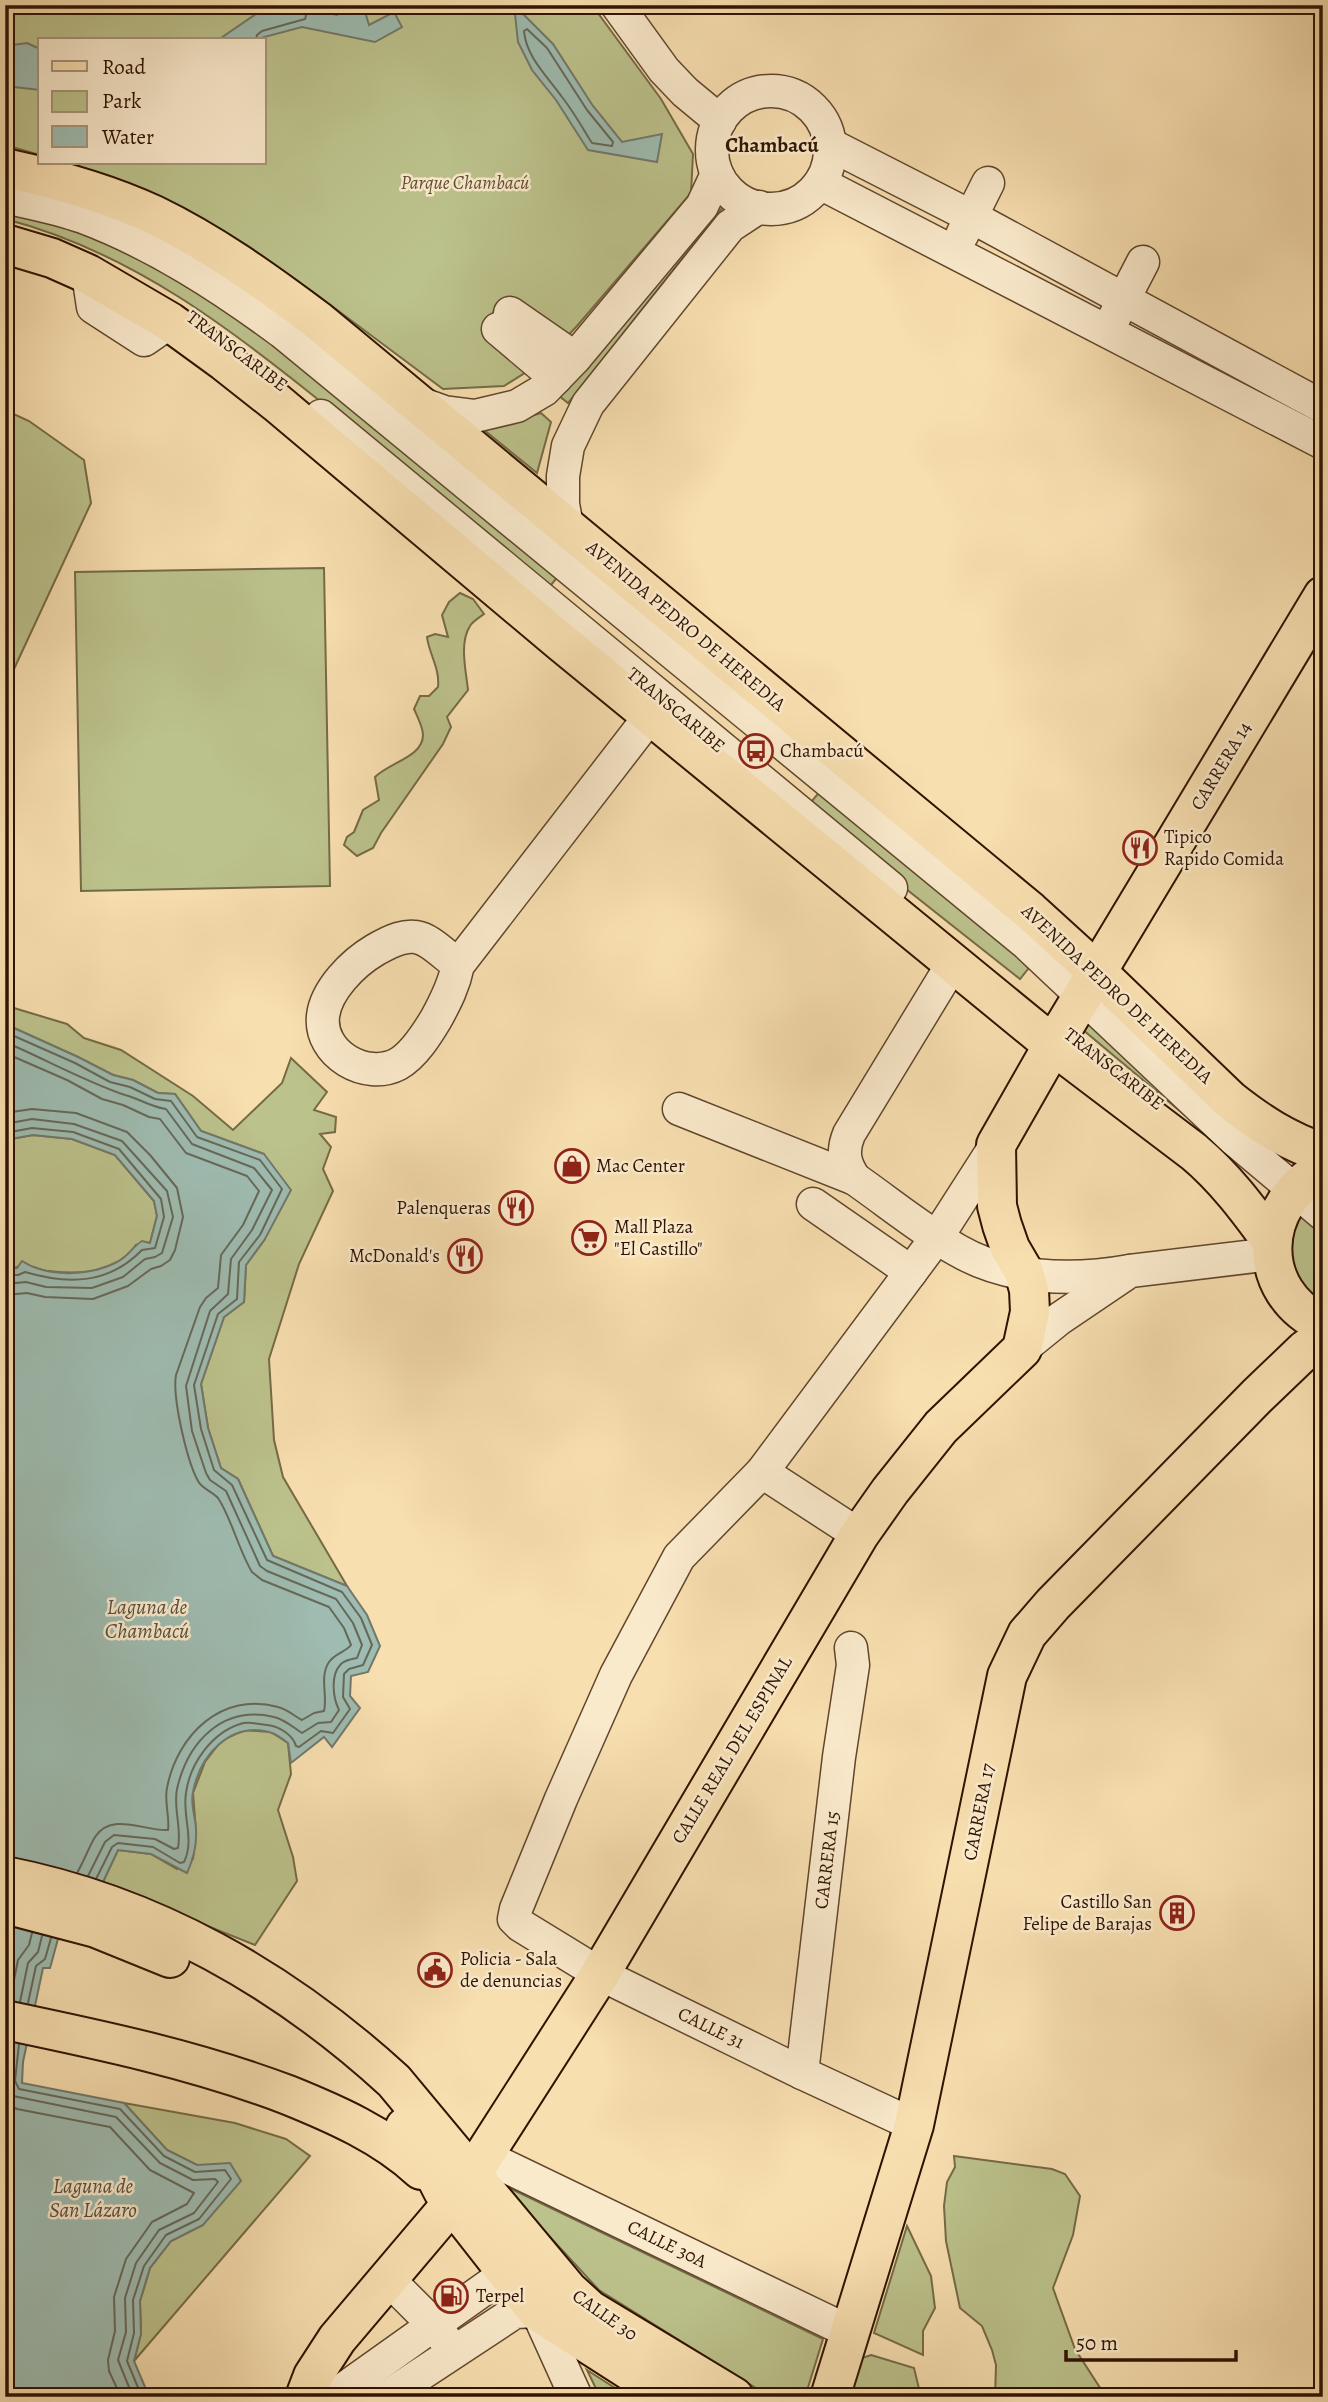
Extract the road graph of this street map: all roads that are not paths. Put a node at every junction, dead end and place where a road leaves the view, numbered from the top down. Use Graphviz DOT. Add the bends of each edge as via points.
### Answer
graph roads {
  1 [pos="617,5"];
  2 [pos="720,121"];
  3 [pos="831,145"];
  4 [pos="5,168"];
  5 [pos="718,174"];
  6 [pos="820,183"];
  7 [pos="988,183"];
  8 [pos="5,197"];
  9 [pos="759,207"];
  10 [pos="972,217"];
  11 [pos="5,225"];
  12 [pos="5,244"];
  13 [pos="953,252"];
  14 [pos="1143,262"];
  15 [pos="88,274"];
  16 [pos="1122,300"];
  17 [pos="504,321"];
  18 [pos="170,322"];
  19 [pos="282,332"];
  20 [pos="1107,332"];
  21 [pos="362,357"];
  22 [pos="566,368"];
  23 [pos="418,402"];
  24 [pos="1323,407"];
  25 [pos="1323,443"];
  26 [pos="567,526"];
  27 [pos="1323,596"];
  28 [pos="651,715"];
  29 [pos="458,965"];
  30 [pos="951,967"];
  31 [pos="1090,984"];
  32 [pos="1057,1037"];
  33 [pos="679,1109"];
  34 [pos="996,1145"];
  35 [pos="1323,1153"];
  36 [pos="855,1178"];
  37 [pos="1300,1187"];
  38 [pos="813,1204"];
  39 [pos="1323,1214"];
  40 [pos="1323,1234"];
  41 [pos="884,1242"];
  42 [pos="1272,1248"];
  43 [pos="923,1256"];
  44 [pos="1130,1271"];
  45 [pos="1024,1272"];
  46 [pos="1323,1324"];
  47 [pos="1323,1337"];
  48 [pos="1021,1349"];
  49 [pos="762,1472"];
  50 [pos="859,1535"];
  51 [pos="851,1648"];
  52 [pos="5,1876"];
  53 [pos="5,1904"];
  54 [pos="600,1975"];
  55 [pos="5,2020"];
  56 [pos="802,2073"];
  57 [pos="380,2083"];
  58 [pos="915,2125"];
  59 [pos="463,2181"];
  60 [pos="508,2272"];
  61 [pos="388,2279"];
  62 [pos="537,2311"];
  63 [pos="434,2325"];
  64 [pos="850,2332"];
  65 [pos="454,2351"];
  66 [pos="305,2397"];
  67 [pos="336,2397"];
  68 [pos="386,2397"];
  69 [pos="576,2397"];
  70 [pos="671,2397"];
  71 [pos="734,2397"];
  72 [pos="830,2397"];
  1 -- 2 [label="street" via="664,70"];
  2 -- 3 [label="street" via="731,106 747,96 784,92 816,111"];
  2 -- 5 [label="street" via="712,156"];
  3 -- 6 [label="street" via="829,165"];
  3 -- 10 [label="street"];
  4 -- 21 [label="main road, AVENIDA PEDRO DE HEREDIA" via="90,190 153,215 262,279"];
  5 -- 9 [label="street" via="727,189"];
  5 -- 22 [label="street" via="702,206"];
  6 -- 9 [label="street" via="793,205"];
  6 -- 13 [label="street"];
  7 -- 10 [label="street"];
  8 -- 19 [label="street, TRANSCARIBE" via="82,217 132,239 175,261"];
  9 -- 26 [label="street" via="730,226 588,404 568,446 563,476"];
  10 -- 13 [label="street"];
  10 -- 16 [label="street"];
  11 -- 32 [label="street, TRANSCARIBE" via="105,264 234,346"];
  12 -- 15 [label="main road"];
  13 -- 20 [label="street"];
  14 -- 16 [label="street"];
  15 -- 18 [label="main road"];
  15 -- 18 [label="street" via="93,307 121,340 144,340"];
  16 -- 20 [label="street"];
  16 -- 24 [label="street"];
  17 -- 22 [label="street"];
  18 -- 28 [label="main road" via="277,402"];
  19 -- 21 [label="street, TRANSCARIBE"];
  19 -- 31 [label="street, TRANSCARIBE" via="1016,936"];
  20 -- 25 [label="street"];
  21 -- 23 [label="main road, AVENIDA PEDRO DE HEREDIA"];
  22 -- 23 [label="street" via="544,390 517,406 475,416 444,412"];
  23 -- 26 [label="main road, AVENIDA PEDRO DE HEREDIA"];
  26 -- 31 [label="main road, AVENIDA PEDRO DE HEREDIA" via="1020,903"];
  27 -- 31 [label="main road, CARRERA 14"];
  28 -- 29 [label="street"];
  28 -- 30 [label="main road"];
  29 -- 29 [label="street" via="416,936 387,943 368,954 327,1003 324,1031 331,1047 356,1066 384,1069 400,1063 430,1030 453,986"];
  30 -- 32 [label="main road"];
  30 -- 36 [label="street" via="849,1134 845,1158"];
  31 -- 32 [label="main road"];
  31 -- 35 [label="main road, AVENIDA PEDRO DE HEREDIA" via="1246,1113 1278,1134"];
  31 -- 37 [label="street, TRANSCARIBE" via="1212,1119"];
  32 -- 34 [label="main road"];
  32 -- 37 [label="street, TRANSCARIBE"];
  32 -- 42 [label="main road" via="1215,1170"];
  33 -- 36 [label="street, CALLE REAL DEL ESPINAL"];
  34 -- 43 [label="street"];
  34 -- 45 [label="main road" via="997,1206 1010,1248"];
  36 -- 43 [label="street, CALLE REAL DEL ESPINAL"];
  37 -- 39 [label="street, TRANSCARIBE"];
  37 -- 40 [label="street, TRANSCARIBE"];
  37 -- 42 [label="main road" via="1276,1222"];
  38 -- 43 [label="street"];
  41 -- 43 [label="street"];
  42 -- 44 [label="street, CALLE REAL DEL ESPINAL"];
  42 -- 46 [label="main road" via="1278,1279 1291,1301"];
  43 -- 45 [label="street, CALLE REAL DEL ESPINAL" via="978,1260"];
  43 -- 49 [label="street"];
  44 -- 45 [label="street, CALLE REAL DEL ESPINAL" via="1067,1277"];
  44 -- 48 [label="street, CALLE REAL DEL ESPINAL"];
  45 -- 48 [label="main road" via="1030,1312"];
  47 -- 58 [label="main road, CARRERA 17" via="1248,1406 1027,1634 1007,1676"];
  48 -- 50 [label="main road, CALLE REAL DEL ESPINAL" via="941,1427"];
  49 -- 50 [label="street"];
  49 -- 54 [label="street, CALLE 31" via="679,1557 611,1687 516,1909 514,1919 520,1926"];
  50 -- 54 [label="main road, CALLE REAL DEL ESPINAL"];
  51 -- 56 [label="street, CARRERA 15" via="853,1665"];
  52 -- 57 [label="main road" via="91,1898 151,1921 251,1971 334,2028"];
  53 -- 57 [label="main road" via="96,1928 192,1968"];
  54 -- 56 [label="street, CALLE 31"];
  54 -- 59 [label="main road, CALLE REAL DEL ESPINAL"];
  55 -- 59 [label="main road" via="204,2066 353,2123 416,2165"];
  56 -- 58 [label="street, CALLE 31"];
  57 -- 59 [label="main road"];
  58 -- 64 [label="main road, CARRERA 17"];
  59 -- 60 [label="main road, CALLE 30"];
  59 -- 61 [label="main road, CALLE REAL DEL ESPINAL"];
  59 -- 64 [label="street, CALLE 30A"];
  59 -- 71 [label="main road, CALLE 30" via="590,2309"];
  60 -- 62 [label="main road, CALLE 30"];
  60 -- 63 [label="street"];
  61 -- 63 [label="street"];
  61 -- 66 [label="main road, CALLE REAL DEL ESPINAL" via="324,2357"];
  62 -- 65 [label="street" via="515,2312"];
  62 -- 69 [label="street"];
  62 -- 70 [label="main road, CALLE 30"];
  63 -- 65 [label="street"];
  63 -- 67 [label="street"];
  64 -- 72 [label="main road, CARRERA 17"];
  65 -- 68 [label="street"];
}
